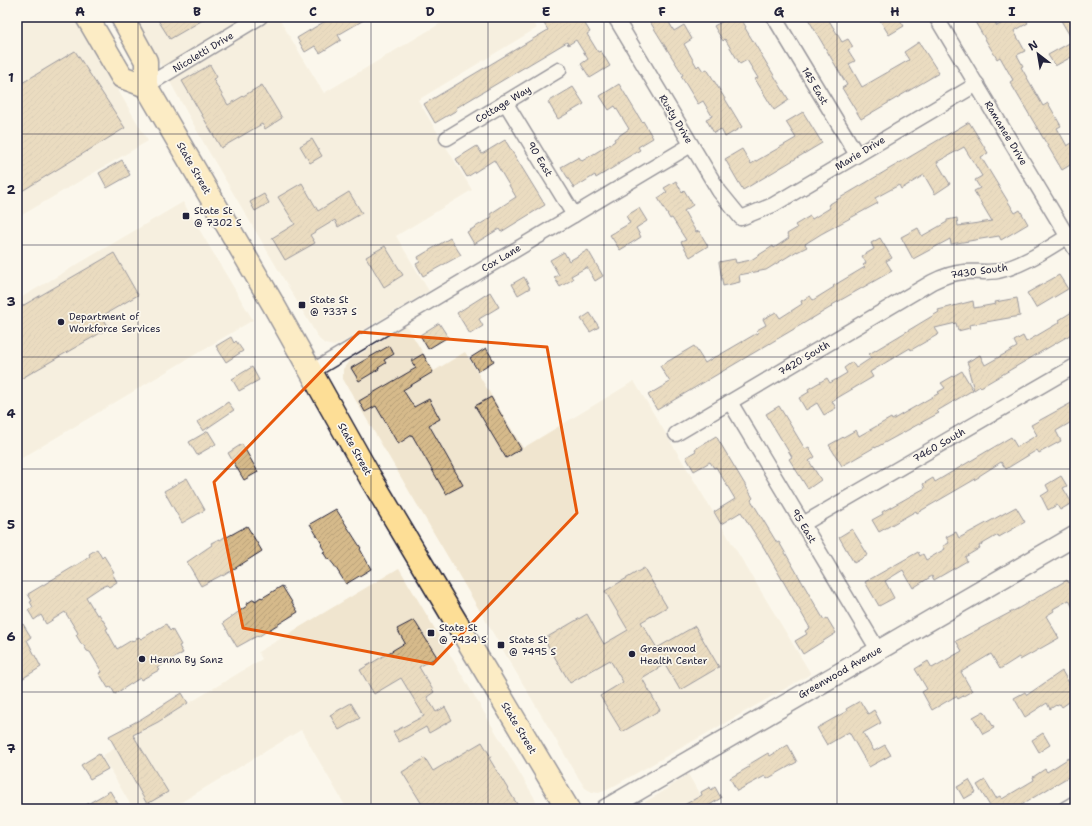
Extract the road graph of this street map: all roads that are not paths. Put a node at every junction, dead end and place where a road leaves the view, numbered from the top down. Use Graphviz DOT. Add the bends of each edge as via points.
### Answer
graph roads {
  1 [pos="87,17"];
  2 [pos="122,17"];
  3 [pos="260,17"];
  4 [pos="615,17"];
  5 [pos="774,17"];
  6 [pos="936,17"];
  7 [pos="559,70"];
  8 [pos="976,84"];
  9 [pos="146,86"];
  10 [pos="505,102"];
  11 [pos="447,138"];
  12 [pos="692,145"];
  13 [pos="857,155"];
  14 [pos="574,215"];
  15 [pos="741,218"];
  16 [pos="1071,234"];
  17 [pos="1075,248"];
  18 [pos="932,282"];
  19 [pos="1075,366"];
  20 [pos="311,372"];
  21 [pos="730,402"];
  22 [pos="676,434"];
  23 [pos="803,524"];
  24 [pos="1075,536"];
  25 [pos="878,650"];
  26 [pos="1075,803"];
  27 [pos="568,809"];
  28 [pos="606,809"];
  29 [pos="1065,809"];
  1 -- 9 [label="main road" via="122,77"];
  2 -- 9 [label="main road" via="146,61"];
  3 -- 9 [label="street, Nicoletti Drive"];
  4 -- 12 [label="street, Rusty Drive"];
  5 -- 13 [label="street, 145 East"];
  6 -- 8 [label="street, Ramanee Drive"];
  7 -- 10 [label="street, Cottage Way"];
  8 -- 13 [label="street, Marie Drive"];
  8 -- 16 [label="street, Ramanee Drive"];
  9 -- 20 [label="main road, State Street"];
  10 -- 11 [label="street, Cottage Way"];
  10 -- 14 [label="street, 90 East"];
  12 -- 14 [label="street, Cox Lane"];
  12 -- 15 [label="street, Rusty Drive" via="719,191"];
  13 -- 15 [label="street, Marie Drive" via="773,205"];
  14 -- 20 [label="street, Cox Lane"];
  16 -- 17 [label="street, Ramanee Drive"];
  16 -- 18 [label="street, 7430 South" via="1012,267 998,271 947,275"];
  18 -- 21 [label="street, 7420 South"];
  19 -- 23 [label="street, 7460 South"];
  20 -- 27 [label="main road, State Street" via="445,604"];
  21 -- 22 [label="street, 7420 South"];
  21 -- 23 [label="street, 95 East"];
  23 -- 25 [label="street, 95 East"];
  24 -- 25 [label="street, Greenwood Avenue"];
  25 -- 28 [label="street, Greenwood Avenue"];
  26 -- 29 [label="street"];
}
